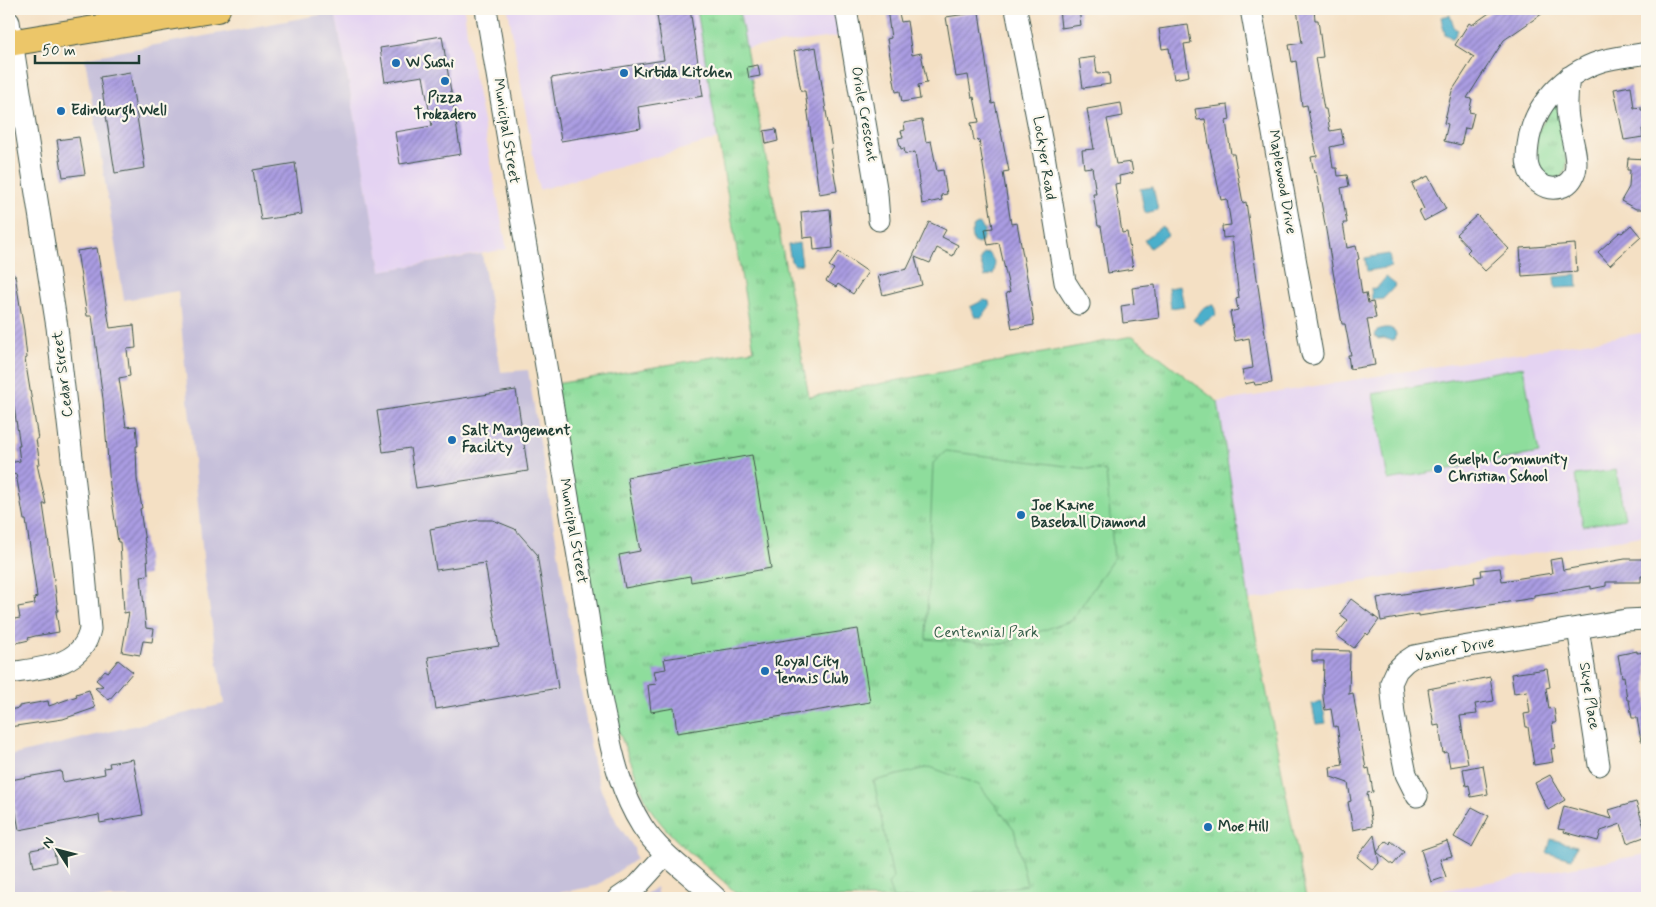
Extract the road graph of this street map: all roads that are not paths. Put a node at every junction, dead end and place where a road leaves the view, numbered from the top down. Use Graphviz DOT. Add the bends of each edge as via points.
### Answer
graph roads {
  1 [pos="217,9"];
  2 [pos="486,9"];
  3 [pos="846,9"];
  4 [pos="1016,9"];
  5 [pos="1251,9"];
  6 [pos="10,36"];
  7 [pos="1647,53"];
  8 [pos="1569,77"];
  9 [pos="879,220"];
  10 [pos="1079,304"];
  11 [pos="1312,354"];
  12 [pos="1647,619"];
  13 [pos="1578,628"];
  14 [pos="9,673"];
  15 [pos="1599,765"];
  16 [pos="1417,796"];
  17 [pos="666,854"];
  18 [pos="619,898"];
  19 [pos="716,898"];
  1 -- 6 [label="main road"];
  2 -- 17 [label="street, Municipal Street" via="597,682 614,764 625,795 643,827"];
  3 -- 9 [label="street, Oriole Crescent"];
  4 -- 10 [label="street, Lockyer Road" via="1065,282"];
  5 -- 11 [label="street, Maplewood Drive"];
  6 -- 14 [label="street, Cedar Street" via="57,327 90,629 82,649 69,660"];
  7 -- 8 [label="street" via="1603,61"];
  12 -- 13 [label="street, Vanier Drive"];
  13 -- 15 [label="street, Skye Place"];
  13 -- 16 [label="street, Vanier Drive" via="1414,656 1404,662 1392,683 1394,708 1406,774"];
  17 -- 18 [label="street" via="638,885"];
  17 -- 19 [label="street, Municipal Street"];
}
